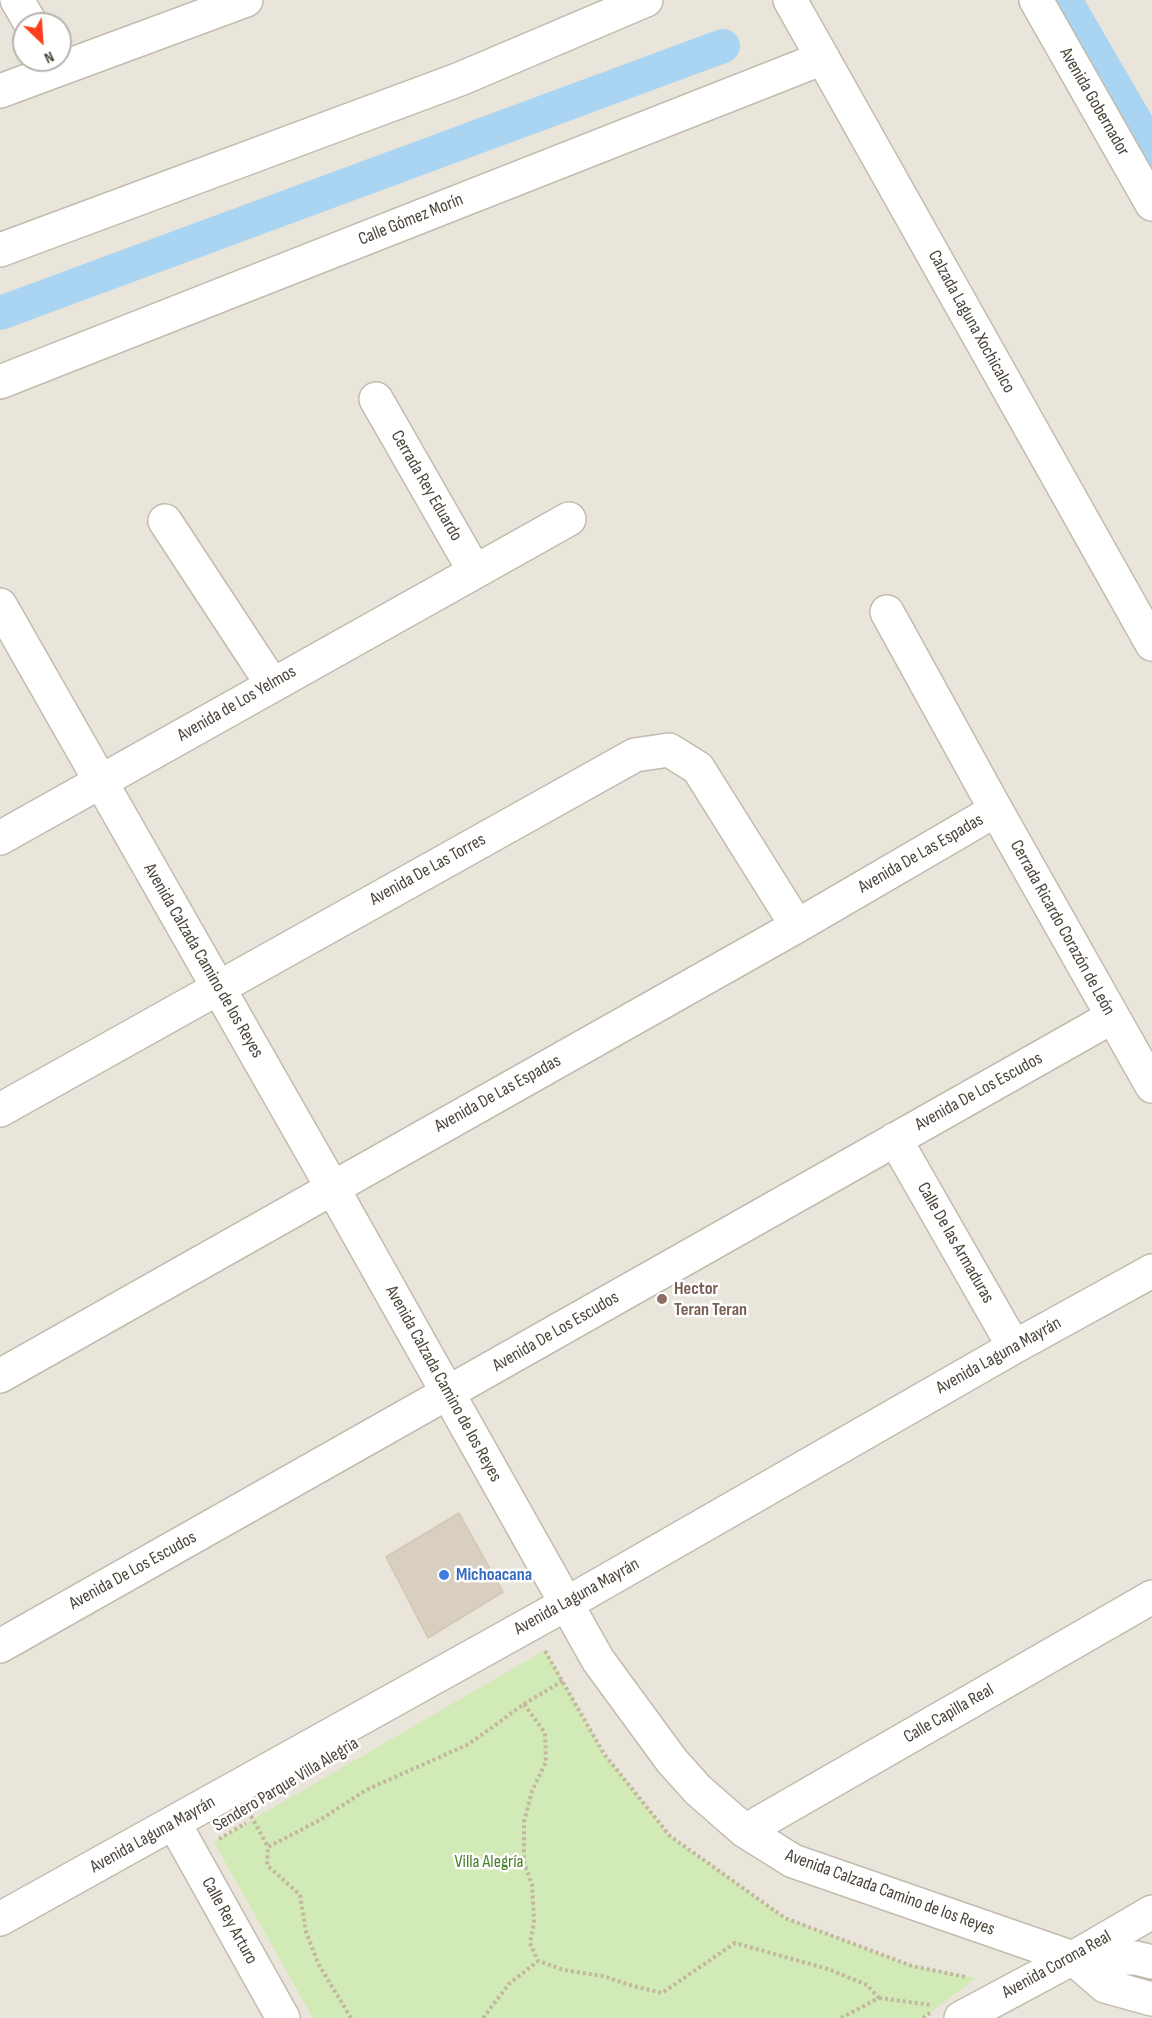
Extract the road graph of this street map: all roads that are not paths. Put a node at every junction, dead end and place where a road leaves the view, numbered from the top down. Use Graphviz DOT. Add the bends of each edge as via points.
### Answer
graph roads {
  1 [pos="246,0"];
  2 [pos="646,0"];
  3 [pos="790,0"];
  4 [pos="1036,0"];
  5 [pos="72,58"];
  6 [pos="823,58"];
  7 [pos="37,72"];
  8 [pos="0,91"];
  9 [pos="1152,204"];
  10 [pos="0,250"];
  11 [pos="0,382"];
  12 [pos="376,399"];
  13 [pos="569,519"];
  14 [pos="165,521"];
  15 [pos="475,572"];
  16 [pos="0,605"];
  17 [pos="887,612"];
  18 [pos="1152,644"];
  19 [pos="272,684"];
  20 [pos="101,782"];
  21 [pos="996,810"];
  22 [pos="0,838"];
  23 [pos="797,926"];
  24 [pos="217,987"];
  25 [pos="1112,1017"];
  26 [pos="1152,1086"];
  27 [pos="0,1110"];
  28 [pos="896,1139"];
  29 [pos="332,1187"];
  30 [pos="1152,1271"];
  31 [pos="1014,1347"];
  32 [pos="0,1376"];
  33 [pos="448,1394"];
  34 [pos="1152,1598"];
  35 [pos="566,1604"];
  36 [pos="0,1646"];
  37 [pos="174,1823"];
  38 [pos="745,1831"];
  39 [pos="1152,1912"];
  40 [pos="0,1919"];
  41 [pos="1073,1958"];
  42 [pos="1152,1962"];
  43 [pos="1152,1999"];
  44 [pos="950,2012"];
  45 [pos="283,2018"];
  1 -- 5 [label="street"];
  2 -- 10 [label="street" via="459,79"];
  3 -- 6 [label="street, Calzada Laguna Xochicalco"];
  4 -- 9 [label="street, Avenida Gobernador"];
  6 -- 11 [label="street, Calle Gómez Morín"];
  6 -- 18 [label="street, Calzada Laguna Xochicalco"];
  7 -- 8 [label="street"];
  12 -- 15 [label="street, Cerrada Rey Eduardo"];
  13 -- 15 [label="street, Avenida de Los Yelmos"];
  14 -- 19 [label="street"];
  15 -- 19 [label="street, Avenida de Los Yelmos"];
  16 -- 20 [label="street, Avenida Calzada Camino de los Reyes"];
  17 -- 21 [label="street, Cerrada Ricardo Corazón de León"];
  19 -- 20 [label="street, Avenida de Los Yelmos"];
  20 -- 22 [label="street, Avenida de Los Yelmos"];
  20 -- 24 [label="street, Avenida Calzada Camino de los Reyes"];
  21 -- 23 [label="street, Avenida De Las Espadas"];
  21 -- 25 [label="street, Cerrada Ricardo Corazón de León"];
  23 -- 24 [label="street, Avenida De Las Torres" via="698,768 669,750 635,755"];
  23 -- 29 [label="street, Avenida De Las Espadas"];
  24 -- 27 [label="street, Avenida De Las Torres"];
  24 -- 29 [label="street, Avenida Calzada Camino de los Reyes"];
  25 -- 26 [label="street, Cerrada Ricardo Corazón de León"];
  25 -- 28 [label="street, Avenida De Los Escudos"];
  28 -- 31 [label="street, Calle De las Armaduras"];
  28 -- 33 [label="street, Avenida De Los Escudos"];
  29 -- 32 [label="street, Avenida De Las Espadas"];
  29 -- 33 [label="street, Avenida Calzada Camino de los Reyes"];
  30 -- 31 [label="street, Avenida Laguna Mayrán"];
  31 -- 35 [label="street, Avenida Laguna Mayrán"];
  33 -- 35 [label="street, Avenida Calzada Camino de los Reyes"];
  33 -- 36 [label="street, Avenida De Los Escudos"];
  34 -- 38 [label="street, Calle Capilla Real"];
  35 -- 37 [label="street, Avenida Laguna Mayrán"];
  35 -- 38 [label="street, Avenida Calzada Camino de los Reyes" via="598,1660 672,1761"];
  37 -- 40 [label="street, Avenida Laguna Mayrán"];
  37 -- 45 [label="street, Calle Rey Arturo"];
  38 -- 41 [label="street, Avenida Calzada Camino de los Reyes" via="793,1861"];
  39 -- 41 [label="street, Avenida Corona Real"];
  41 -- 42 [label="street, Avenida Calzada Camino de los Reyes" via="1136,1958"];
  41 -- 43 [label="street, Avenida Calzada Camino de los Reyes" via="1105,1986"];
  41 -- 44 [label="street, Avenida Corona Real"];
}
